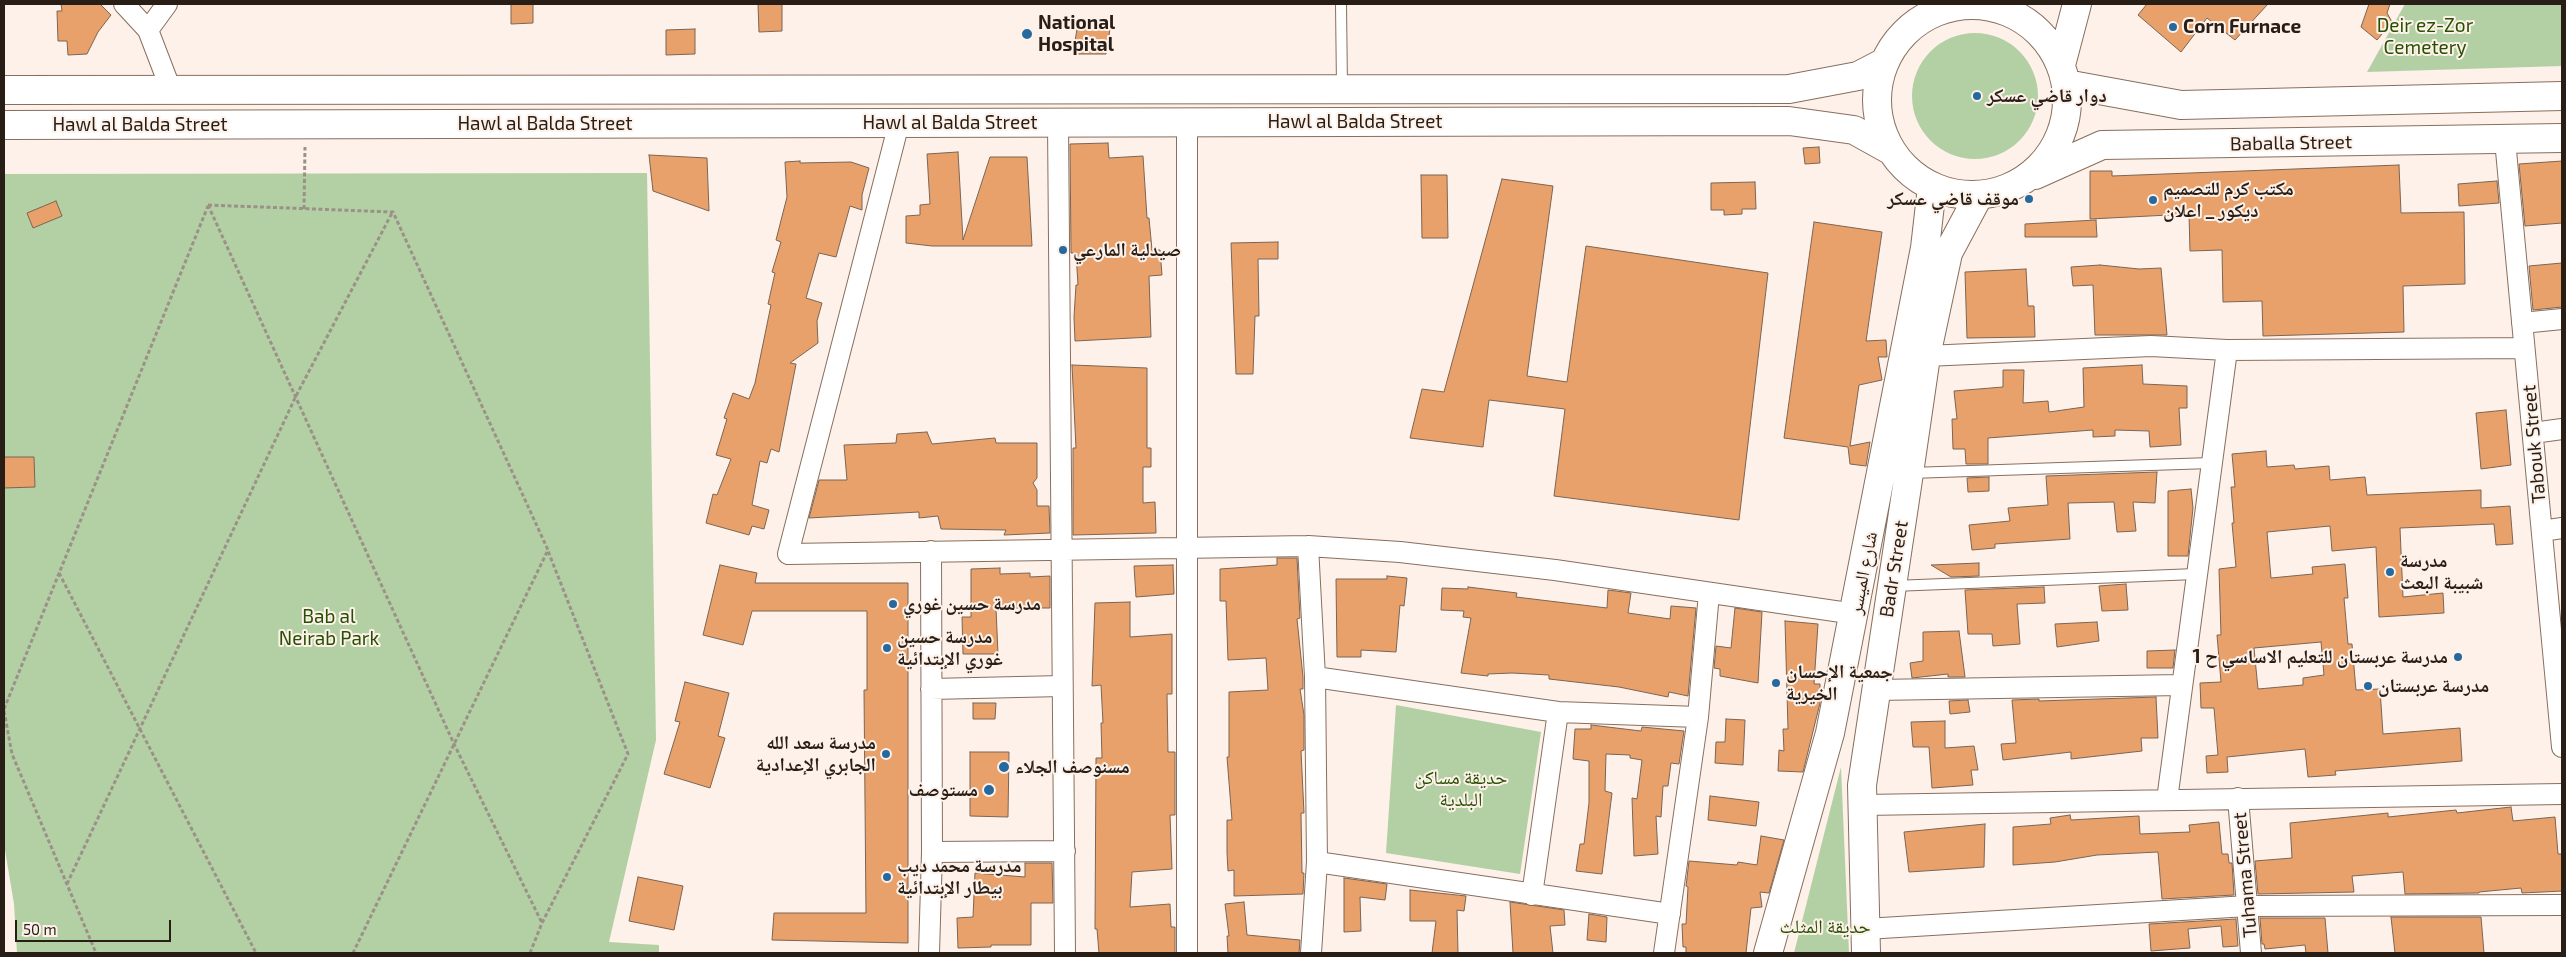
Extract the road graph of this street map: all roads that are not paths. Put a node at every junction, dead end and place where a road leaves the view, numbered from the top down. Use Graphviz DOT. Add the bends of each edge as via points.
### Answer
graph roads {
  1 [pos="124,4"];
  2 [pos="167,4"];
  3 [pos="1341,4"];
  4 [pos="2077,4"];
  5 [pos="2029,10"];
  6 [pos="148,30"];
  7 [pos="1883,63"];
  8 [pos="2063,74"];
  9 [pos="4,90"];
  10 [pos="171,90"];
  11 [pos="1342,90"];
  12 [pos="2562,96"];
  13 [pos="1187,122"];
  14 [pos="900,123"];
  15 [pos="1058,123"];
  16 [pos="4,126"];
  17 [pos="2562,138"];
  18 [pos="2505,140"];
  19 [pos="1890,150"];
  20 [pos="2027,178"];
  21 [pos="1932,187"];
  22 [pos="1979,195"];
  23 [pos="2562,319"];
  24 [pos="2522,323"];
  25 [pos="2524,348"];
  26 [pos="2227,350"];
  27 [pos="1926,356"];
  28 [pos="2562,429"];
  29 [pos="2532,432"];
  30 [pos="2211,463"];
  31 [pos="1909,473"];
  32 [pos="2562,528"];
  33 [pos="2542,531"];
  34 [pos="1308,546"];
  35 [pos="1187,547"];
  36 [pos="1062,548"];
  37 [pos="931,551"];
  38 [pos="2196,574"];
  39 [pos="1892,586"];
  40 [pos="1709,593"];
  41 [pos="1855,614"];
  42 [pos="2556,622"];
  43 [pos="1315,677"];
  44 [pos="2181,685"];
  45 [pos="1062,686"];
  46 [pos="931,689"];
  47 [pos="1876,690"];
  48 [pos="2560,711"];
  49 [pos="1558,712"];
  50 [pos="1698,717"];
  51 [pos="2562,747"];
  52 [pos="2562,794"];
  53 [pos="2238,798"];
  54 [pos="2167,800"];
  55 [pos="1863,805"];
  56 [pos="1065,851"];
  57 [pos="932,852"];
  58 [pos="1316,862"];
  59 [pos="1532,895"];
  60 [pos="2562,905"];
  61 [pos="2248,906"];
  62 [pos="1670,914"];
  63 [pos="1865,941"];
  64 [pos="929,953"];
  65 [pos="1065,953"];
  66 [pos="1187,953"];
  67 [pos="1311,953"];
  68 [pos="1664,953"];
  69 [pos="1768,953"];
  70 [pos="2251,953"];
  1 -- 6 [label="street"];
  2 -- 6 [label="street"];
  3 -- 11 [label="lane"];
  4 -- 8 [label="main road"];
  5 -- 7 [label="main road" via="1956,5 1926,15 1900,36"];
  5 -- 8 [label="main road" via="2037,29 2051,46"];
  6 -- 10 [label="street"];
  7 -- 11 [label="main road, Hawl al Balda Street" via="1858,76 1789,89"];
  7 -- 19 [label="main road" via="1876,92 1879,122"];
  8 -- 12 [label="main road" via="2181,105"];
  8 -- 20 [label="main road" via="2067,111 2060,136 2046,160"];
  9 -- 10 [label="main road, Hawl al Balda Street"];
  10 -- 11 [label="main road, Hawl al Balda Street"];
  13 -- 15 [label="main road, Hawl al Balda Street"];
  13 -- 19 [label="main road, Hawl al Balda Street" via="1789,121 1854,130"];
  13 -- 35 [label="street"];
  14 -- 15 [label="main road, Hawl al Balda Street"];
  14 -- 16 [label="main road, Hawl al Balda Street"];
  14 -- 37 [label="street" via="788,554"];
  15 -- 36 [label="street"];
  17 -- 18 [label="main road, Baballa Street"];
  18 -- 20 [label="main road, Baballa Street" via="2102,145"];
  18 -- 24 [label="street, Tabouk Street"];
  19 -- 21 [label="main road, Baballa Street" via="1909,171"];
  20 -- 22 [label="main road, Baballa Street" via="2012,187"];
  21 -- 22 [label="main road, Baballa Street" via="1955,194"];
  21 -- 41 [label="main road, شارع الميسر" via="1925,248"];
  22 -- 27 [label="main road, Badr Street" via="1948,253"];
  23 -- 24 [label="street"];
  24 -- 25 [label="street, Tabouk Street"];
  25 -- 26 [label="street"];
  25 -- 29 [label="street, Tabouk Street"];
  26 -- 27 [label="street" via="2151,346"];
  26 -- 30 [label="street"];
  27 -- 31 [label="main road, Badr Street"];
  28 -- 29 [label="street"];
  29 -- 33 [label="street, Tabouk Street"];
  30 -- 31 [label="lane"];
  30 -- 38 [label="street"];
  31 -- 39 [label="main road, Badr Street"];
  32 -- 33 [label="street"];
  33 -- 42 [label="street, Tabouk Street"];
  34 -- 35 [label="street"];
  34 -- 40 [label="street" via="1400,552 1555,570"];
  34 -- 43 [label="street"];
  35 -- 36 [label="street"];
  35 -- 66 [label="street"];
  36 -- 37 [label="street"];
  36 -- 45 [label="street"];
  37 -- 46 [label="street"];
  38 -- 39 [label="lane"];
  38 -- 44 [label="street"];
  39 -- 47 [label="main road, Badr Street"];
  40 -- 41 [label="street"];
  40 -- 50 [label="street"];
  41 -- 69 [label="main road, شارع الميسر" via="1830,733"];
  42 -- 48 [label="street, Tabouk Street"];
  43 -- 49 [label="street"];
  43 -- 58 [label="street"];
  44 -- 47 [label="street"];
  44 -- 54 [label="street"];
  45 -- 46 [label="street"];
  45 -- 56 [label="street"];
  46 -- 57 [label="street"];
  47 -- 55 [label="main road, Badr Street" via="1862,785"];
  48 -- 51 [label="street, Tabouk Street"];
  49 -- 50 [label="street"];
  49 -- 59 [label="street"];
  50 -- 62 [label="street"];
  52 -- 53 [label="street"];
  53 -- 54 [label="street"];
  53 -- 61 [label="street, Tuhama Street"];
  54 -- 55 [label="street"];
  55 -- 63 [label="main road, Badr Street"];
  56 -- 57 [label="street"];
  56 -- 65 [label="street"];
  57 -- 64 [label="street"];
  58 -- 59 [label="street"];
  58 -- 67 [label="street"];
  59 -- 62 [label="street"];
  60 -- 61 [label="street"];
  61 -- 63 [label="street"];
  61 -- 70 [label="street, Tuhama Street"];
  62 -- 68 [label="street"];
}
